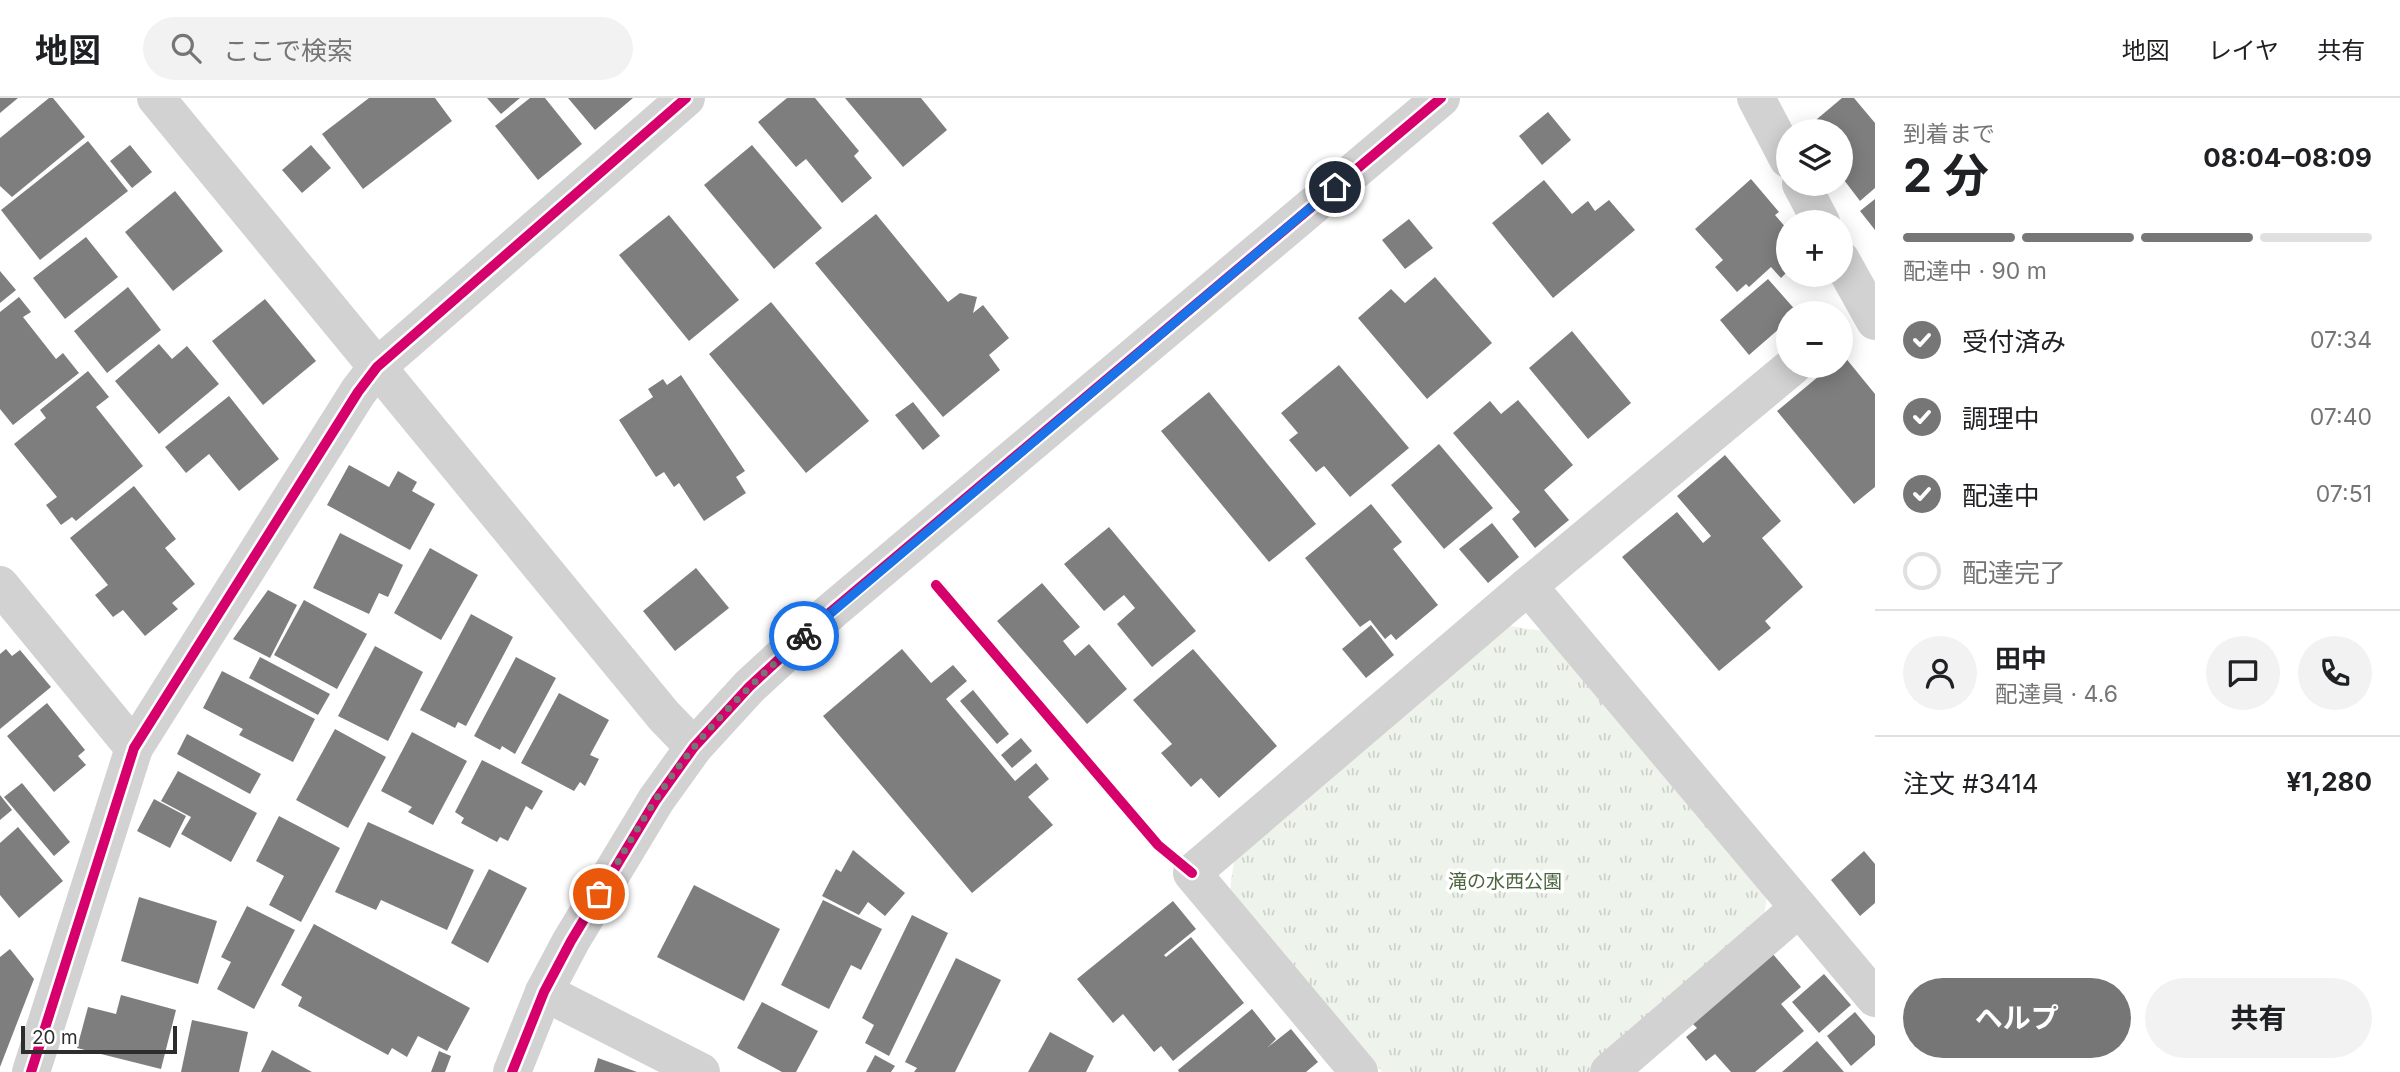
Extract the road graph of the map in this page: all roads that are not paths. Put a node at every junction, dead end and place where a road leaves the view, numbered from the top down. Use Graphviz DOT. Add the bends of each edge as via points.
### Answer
graph roads {
  1 [pos="156,98"];
  2 [pos="686,98"];
  3 [pos="1441,98"];
  4 [pos="1756,98"];
  5 [pos="1776,136"];
  6 [pos="1853,287"];
  7 [pos="1864,313"];
  8 [pos="377,367"];
  9 [pos="1779,378"];
  10 [pos="0,585"];
  11 [pos="1528,586"];
  12 [pos="694,747"];
  13 [pos="134,748"];
  14 [pos="1799,908"];
  15 [pos="544,992"];
  16 [pos="1875,998"];
  17 [pos="30,1072"];
  18 [pos="512,1072"];
  19 [pos="701,1072"];
  20 [pos="1359,1072"];
  21 [pos="1609,1072"];
  1 -- 8 [label="street"];
  2 -- 8 [label="street"];
  3 -- 12 [label="street" via="828,614 749,687"];
  4 -- 5 [label="street"];
  6 -- 7 [label="street"];
  8 -- 12 [label="street"];
  8 -- 13 [label="street"];
  9 -- 11 [label="street"];
  10 -- 13 [label="street"];
  11 -- 14 [label="street"];
  11 -- 20 [label="street" via="1192,873"];
  12 -- 15 [label="street" via="649,812"];
  13 -- 17 [label="street"];
  14 -- 16 [label="street"];
  14 -- 21 [label="street"];
  15 -- 18 [label="street"];
  15 -- 19 [label="street"];
}
